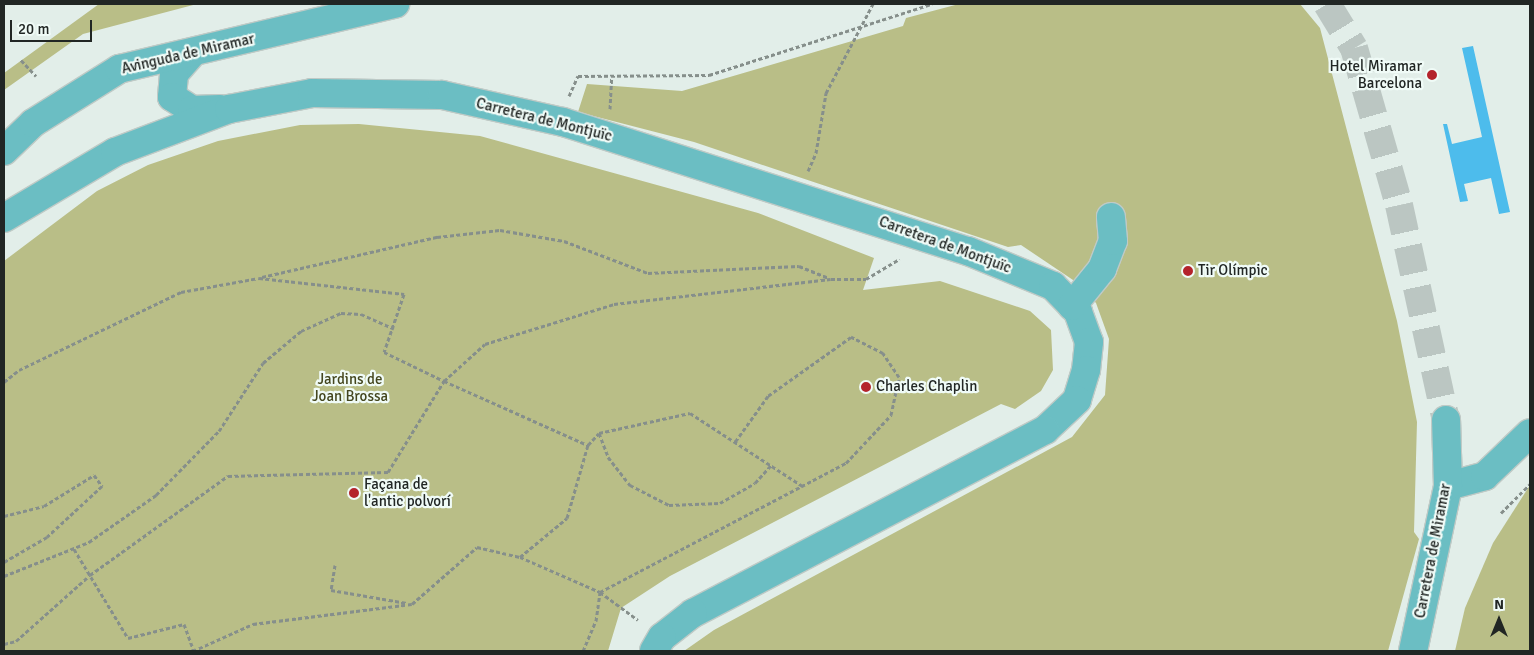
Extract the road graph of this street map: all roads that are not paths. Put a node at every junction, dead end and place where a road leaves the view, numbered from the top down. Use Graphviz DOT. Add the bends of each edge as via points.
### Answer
graph roads {
  1 [pos="395,4"];
  2 [pos="193,52"];
  3 [pos="229,109"];
  4 [pos="4,151"];
  5 [pos="1111,217"];
  6 [pos="4,218"];
  7 [pos="1072,306"];
  8 [pos="1446,420"];
  9 [pos="1530,433"];
  10 [pos="1448,486"];
  11 [pos="654,651"];
  12 [pos="1413,651"];
  1 -- 2 [label="street, Avinguda de Miramar"];
  2 -- 3 [label="street" via="174,74 172,97 192,110"];
  2 -- 4 [label="street, Avinguda de Miramar" via="119,69 33,123"];
  3 -- 6 [label="street" via="115,152"];
  3 -- 7 [label="street, Carretera de Montjuïc" via="312,93 442,95 563,122 924,236 1053,286"];
  5 -- 7 [label="street" via="1113,242 1102,269"];
  7 -- 11 [label="street, Carretera de Montjuïc" via="1089,342 1086,370 1077,400 1045,430 693,613 662,637"];
  8 -- 10 [label="street, Carretera de Miramar"];
  9 -- 10 [label="street" via="1485,476"];
  10 -- 12 [label="street, Carretera de Miramar"];
}
